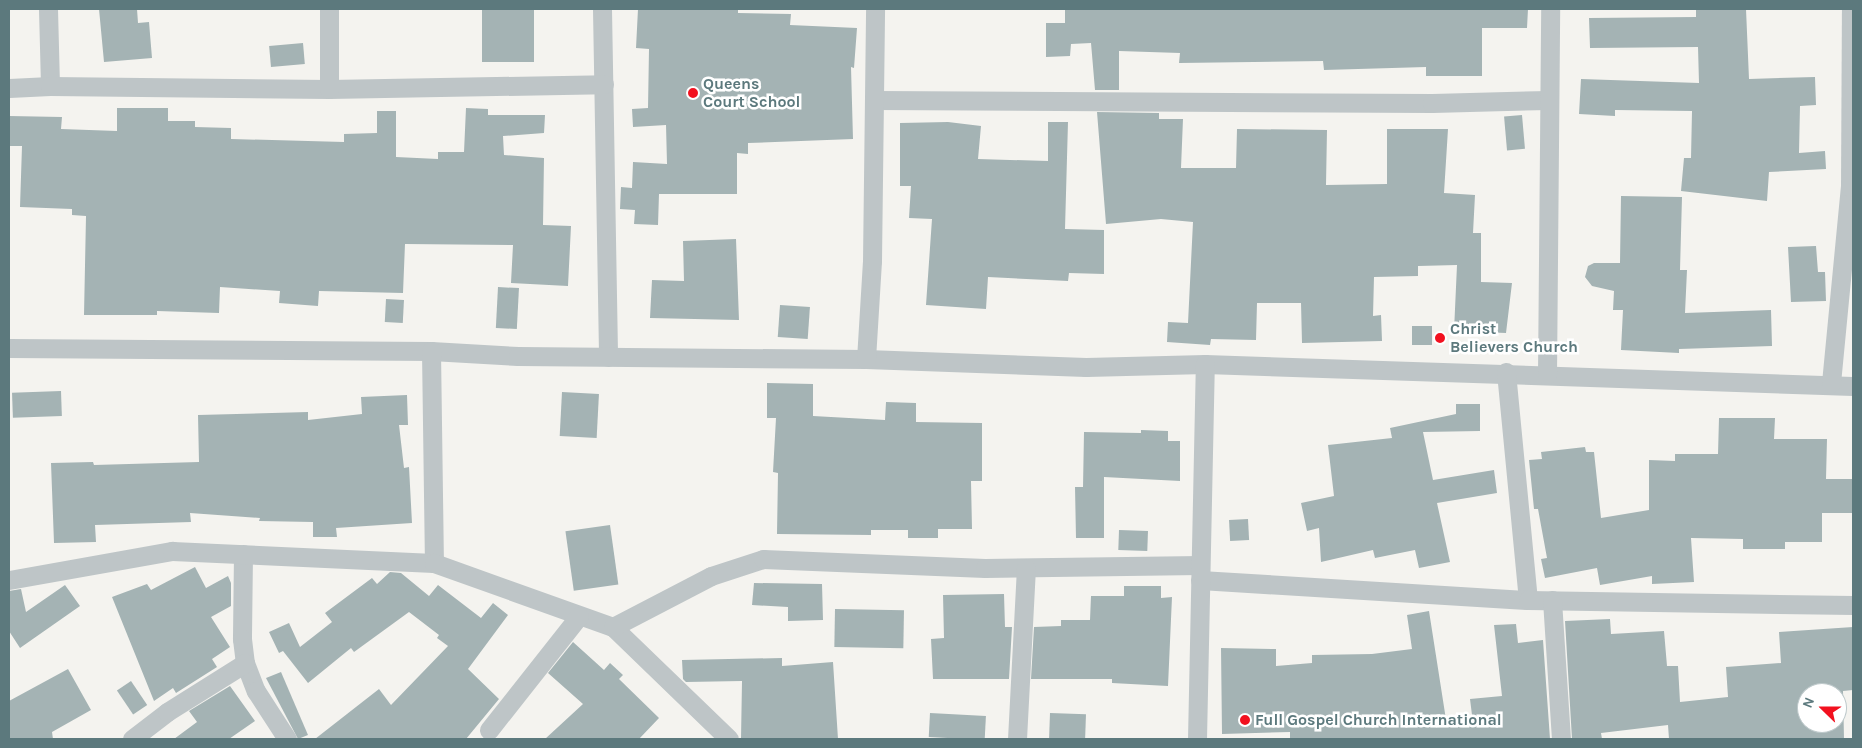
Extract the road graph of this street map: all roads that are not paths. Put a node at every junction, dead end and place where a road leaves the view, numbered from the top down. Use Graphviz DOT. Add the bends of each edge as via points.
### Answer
graph roads {
  1 [pos="48,9"];
  2 [pos="329,9"];
  3 [pos="602,9"];
  4 [pos="875,9"];
  5 [pos="1550,9"];
  6 [pos="1851,9"];
  7 [pos="604,84"];
  8 [pos="50,86"];
  9 [pos="9,88"];
  10 [pos="329,89"];
  11 [pos="875,100"];
  12 [pos="1549,100"];
  13 [pos="9,348"];
  14 [pos="431,351"];
  15 [pos="608,357"];
  16 [pos="866,359"];
  17 [pos="1205,364"];
  18 [pos="1506,372"];
  19 [pos="1547,375"];
  20 [pos="1831,383"];
  21 [pos="1853,386"];
  22 [pos="243,554"];
  23 [pos="434,562"];
  24 [pos="1026,568"];
  25 [pos="1200,572"];
  26 [pos="9,580"];
  27 [pos="1528,600"];
  28 [pos="1552,600"];
  29 [pos="1853,605"];
  30 [pos="579,616"];
  31 [pos="613,627"];
  32 [pos="245,663"];
  33 [pos="489,730"];
  34 [pos="132,739"];
  35 [pos="287,739"];
  36 [pos="729,739"];
  37 [pos="1017,739"];
  38 [pos="1197,739"];
  39 [pos="1561,739"];
  1 -- 8 [label="street"];
  2 -- 10 [label="street"];
  3 -- 7 [label="street"];
  4 -- 11 [label="street"];
  5 -- 12 [label="street"];
  6 -- 20 [label="street" via="1850,187"];
  7 -- 10 [label="street"];
  7 -- 15 [label="street"];
  8 -- 9 [label="street"];
  8 -- 10 [label="street"];
  11 -- 12 [label="street" via="1404,103"];
  11 -- 16 [label="street" via="872,261"];
  12 -- 19 [label="street"];
  13 -- 14 [label="street"];
  14 -- 15 [label="street"];
  14 -- 23 [label="street"];
  15 -- 16 [label="street"];
  16 -- 17 [label="street" via="1086,367"];
  17 -- 18 [label="street"];
  17 -- 25 [label="street"];
  18 -- 19 [label="street"];
  18 -- 27 [label="street"];
  19 -- 20 [label="street"];
  20 -- 21 [label="street"];
  22 -- 23 [label="street"];
  22 -- 26 [label="street" via="172,551"];
  22 -- 32 [label="street" via="242,640"];
  23 -- 30 [label="street"];
  24 -- 25 [label="street"];
  24 -- 31 [label="street" via="763,559 711,576"];
  24 -- 37 [label="street"];
  25 -- 27 [label="street"];
  25 -- 38 [label="street"];
  27 -- 28 [label="street"];
  28 -- 29 [label="street"];
  28 -- 39 [label="street"];
  30 -- 31 [label="street"];
  30 -- 33 [label="street"];
  31 -- 36 [label="street"];
  32 -- 34 [label="street" via="167,712"];
  32 -- 35 [label="street" via="256,692"];
}
